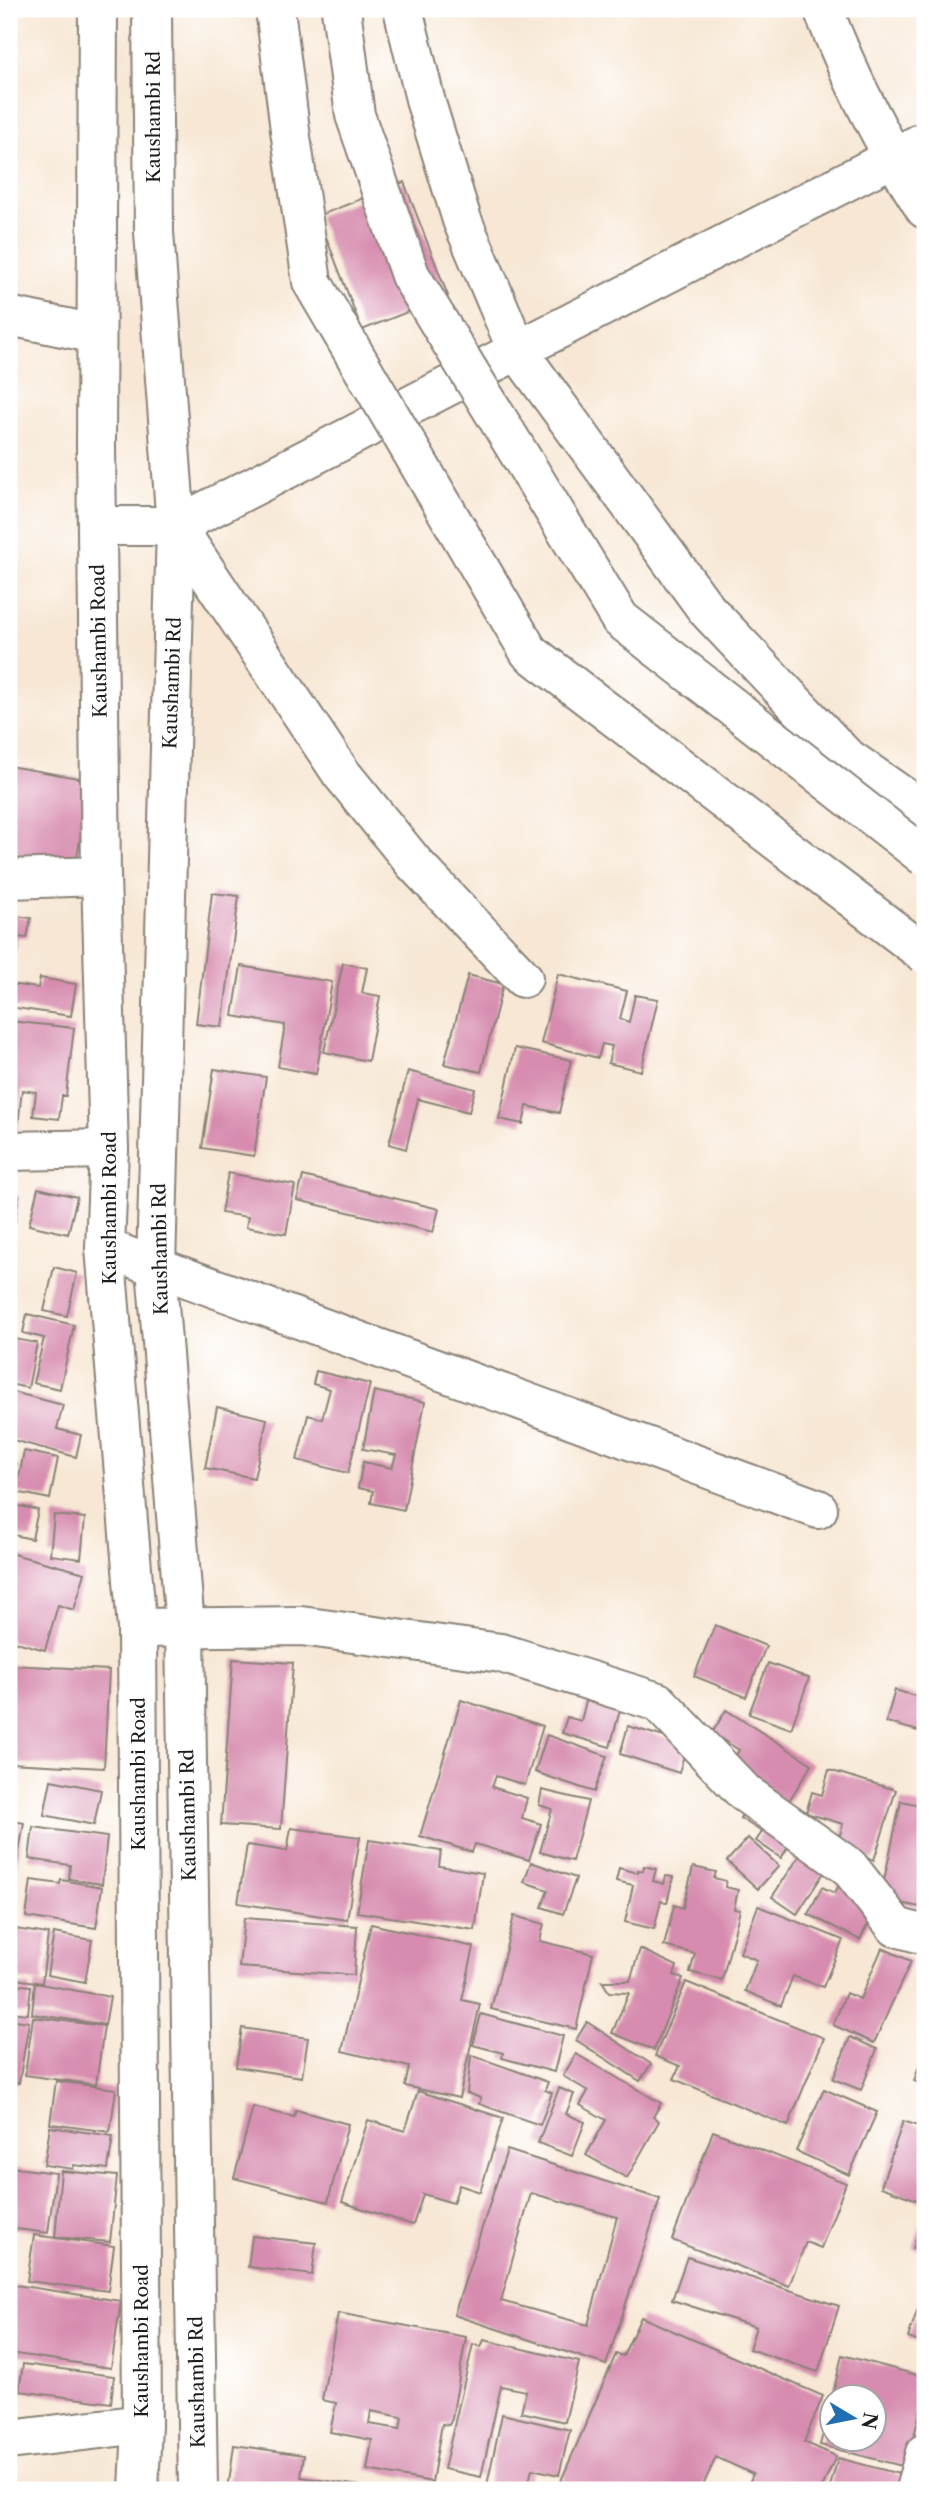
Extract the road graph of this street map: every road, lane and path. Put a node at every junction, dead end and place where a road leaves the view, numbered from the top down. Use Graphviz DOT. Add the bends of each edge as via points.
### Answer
graph roads {
  1 [pos="98,9"];
  2 [pos="152,9"];
  3 [pos="275,9"];
  4 [pos="341,9"];
  5 [pos="403,9"];
  6 [pos="823,9"];
  7 [pos="909,149"];
  8 [pos="925,209"];
  9 [pos="9,316"];
  10 [pos="96,334"];
  11 [pos="517,351"];
  12 [pos="97,526"];
  13 [pos="176,526"];
  14 [pos="925,812"];
  15 [pos="925,857"];
  16 [pos="102,876"];
  17 [pos="9,879"];
  18 [pos="925,954"];
  19 [pos="523,978"];
  20 [pos="109,1149"];
  21 [pos="9,1151"];
  22 [pos="105,1248"];
  23 [pos="156,1267"];
  24 [pos="818,1509"];
  25 [pos="137,1628"];
  26 [pos="185,1628"];
  27 [pos="925,1935"];
  28 [pos="142,2424"];
  29 [pos="9,2440"];
  30 [pos="925,2453"];
  31 [pos="139,2490"];
  32 [pos="198,2490"];
  33 [pos="915,2490"];
  1 -- 10 [label="main road, Kaushambi Road"];
  2 -- 13 [label="main road, Kaushambi Rd" via="153,232"];
  3 -- 18 [label="main road, bridge" via="312,282 529,652"];
  4 -- 15 [label="main road, bridge" via="355,115 410,275 620,619"];
  5 -- 11 [label="main road" via="462,220"];
  6 -- 7 [label="main road" via="843,60"];
  7 -- 8 [label="main road"];
  7 -- 11 [label="main road"];
  9 -- 10 [label="main road"];
  10 -- 12 [label="main road, Kaushambi Road"];
  11 -- 13 [label="main road"];
  11 -- 14 [label="main road" via="707,610 845,756"];
  12 -- 13 [label="main road"];
  12 -- 16 [label="main road, Kaushambi Road"];
  13 -- 19 [label="main road" via="341,773 414,863"];
  13 -- 23 [label="main road, Kaushambi Rd"];
  16 -- 17 [label="main road"];
  16 -- 20 [label="main road, Kaushambi Road"];
  20 -- 21 [label="main road"];
  20 -- 22 [label="main road, Kaushambi Road"];
  22 -- 23 [label="main road"];
  22 -- 25 [label="main road, Kaushambi Road"];
  23 -- 24 [label="main road"];
  23 -- 26 [label="main road, Kaushambi Rd"];
  25 -- 26 [label="main road"];
  25 -- 28 [label="main road, Kaushambi Road"];
  26 -- 27 [label="main road" via="301,1626 501,1653 658,1702 746,1793 849,1867 896,1927"];
  26 -- 32 [label="main road, Kaushambi Rd"];
  28 -- 29 [label="main road"];
  28 -- 31 [label="main road, Kaushambi Road"];
  30 -- 33 [label="main road"];
}
